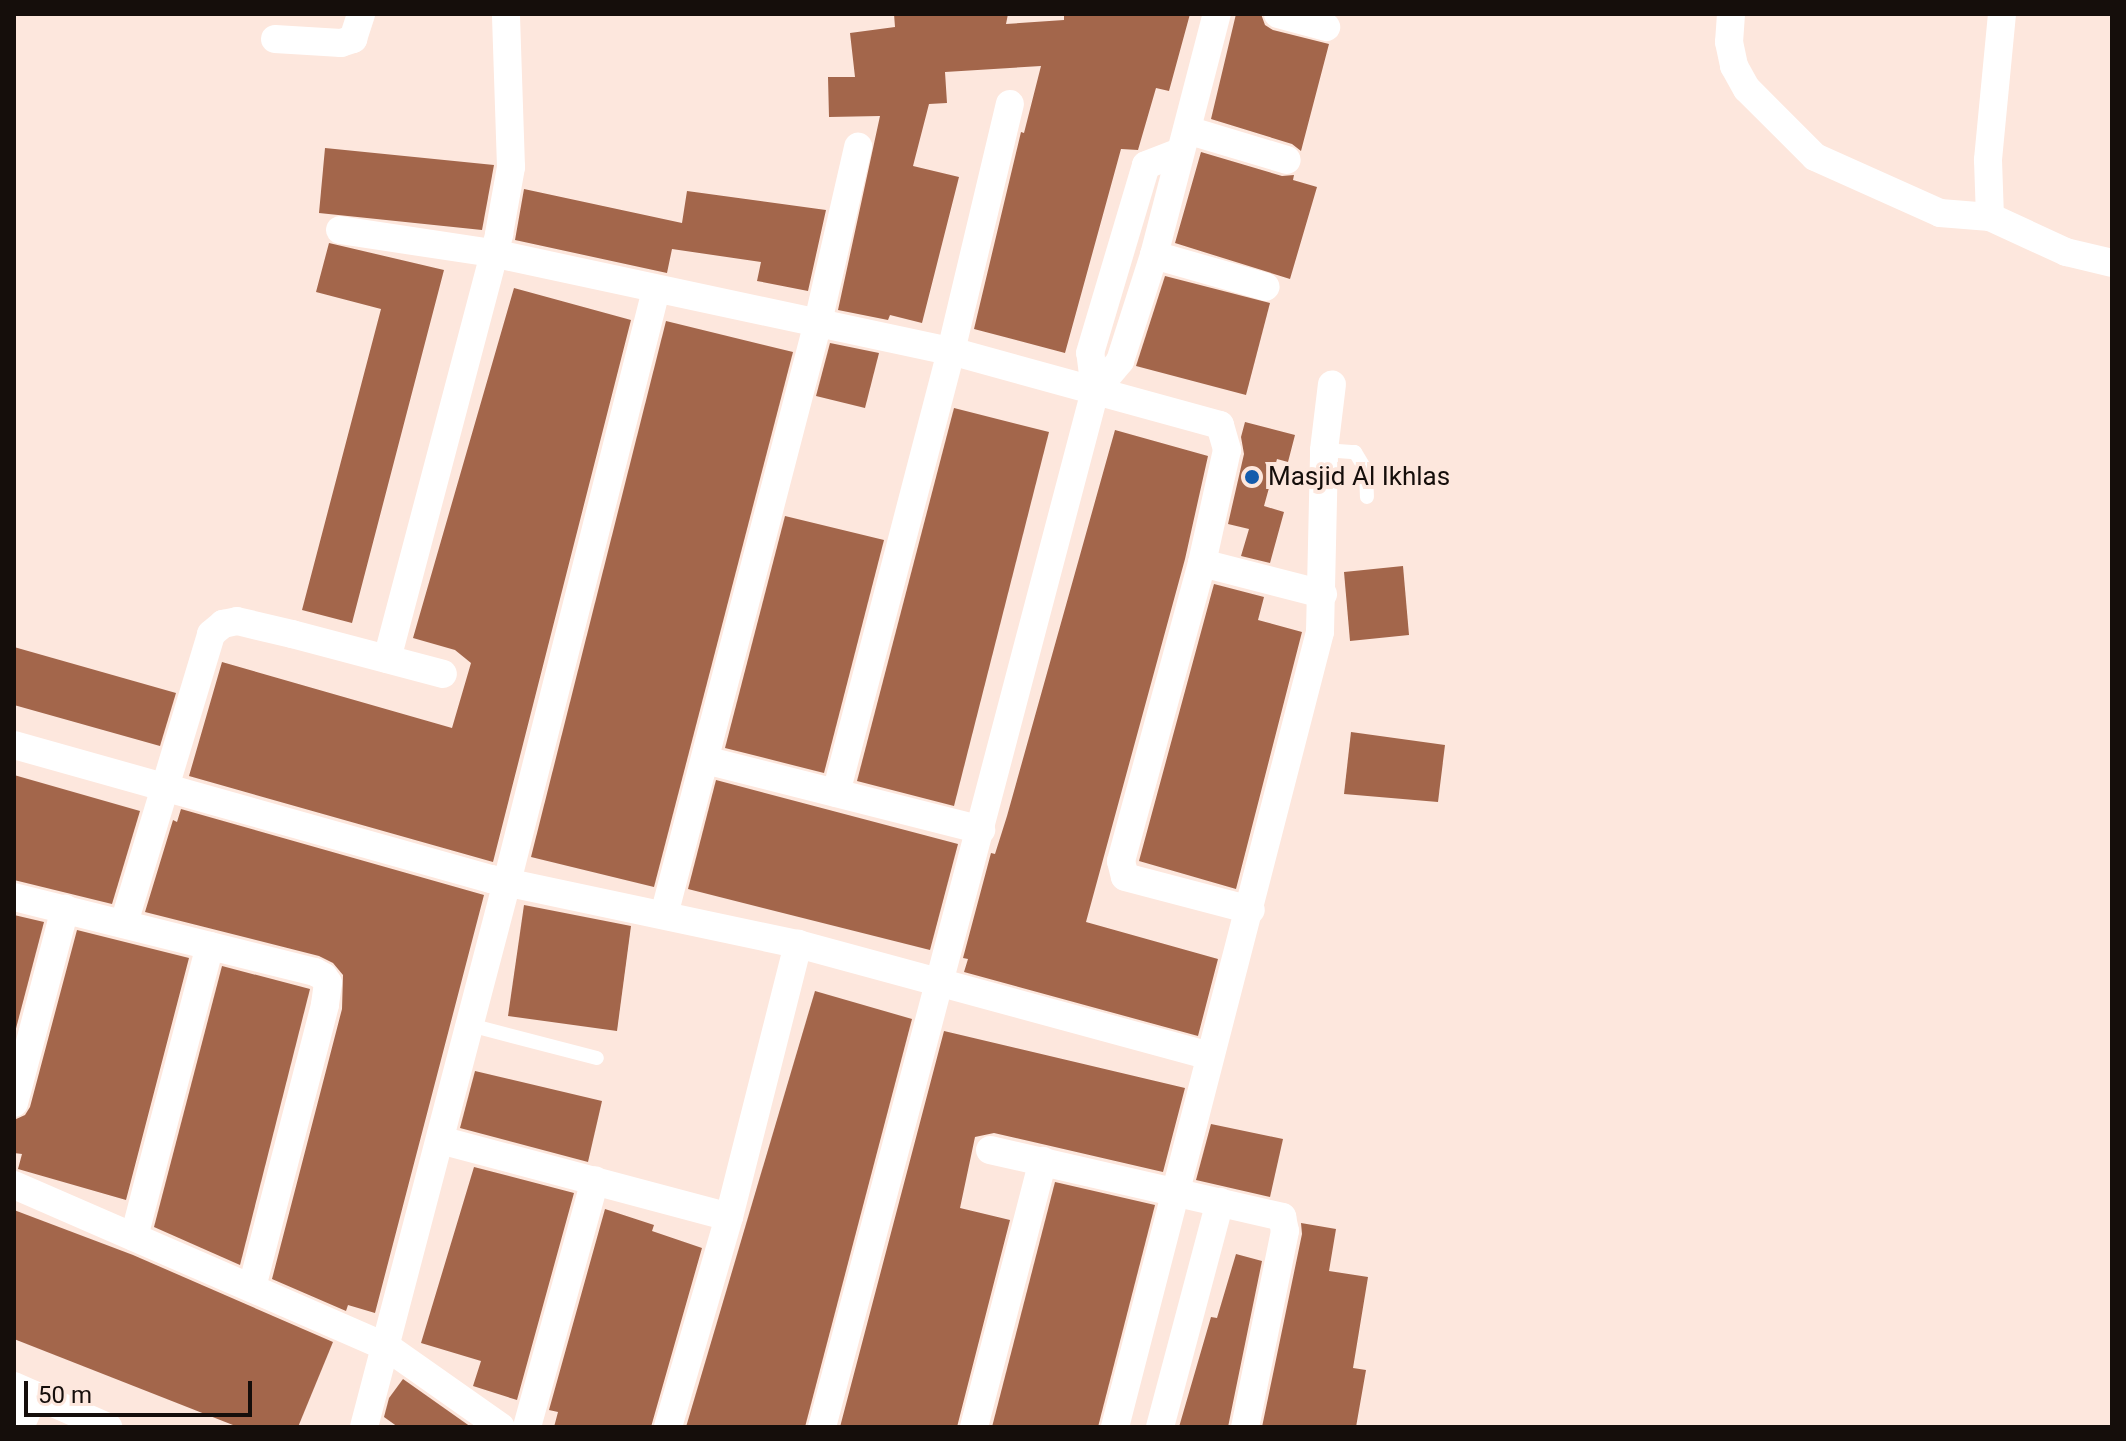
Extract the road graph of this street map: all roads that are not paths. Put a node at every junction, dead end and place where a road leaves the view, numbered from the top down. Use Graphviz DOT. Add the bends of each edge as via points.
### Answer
graph roads {
  1 [pos="361,14"];
  2 [pos="506,14"];
  3 [pos="1217,14"];
  4 [pos="1278,14"];
  5 [pos="1731,14"];
  6 [pos="2002,14"];
  7 [pos="1326,27"];
  8 [pos="275,39"];
  9 [pos="1010,104"];
  10 [pos="1183,141"];
  11 [pos="858,147"];
  12 [pos="1287,160"];
  13 [pos="1990,217"];
  14 [pos="340,230"];
  15 [pos="492,253"];
  16 [pos="1154,255"];
  17 [pos="2112,263"];
  18 [pos="1266,287"];
  19 [pos="656,290"];
  20 [pos="818,322"];
  21 [pos="951,351"];
  22 [pos="1332,384"];
  23 [pos="1095,391"];
  24 [pos="1324,450"];
  25 [pos="1367,497"];
  26 [pos="1202,563"];
  27 [pos="1323,594"];
  28 [pos="387,659"];
  29 [pos="443,674"];
  30 [pos="14,745"];
  31 [pos="705,760"];
  32 [pos="165,786"];
  33 [pos="836,793"];
  34 [pos="981,830"];
  35 [pos="507,882"];
  36 [pos="14,897"];
  37 [pos="65,909"];
  38 [pos="1251,910"];
  39 [pos="664,915"];
  40 [pos="124,923"];
  41 [pos="798,944"];
  42 [pos="210,946"];
  43 [pos="942,981"];
  44 [pos="470,1025"];
  45 [pos="1209,1056"];
  46 [pos="597,1058"];
  47 [pos="14,1103"];
  48 [pos="440,1140"];
  49 [pos="990,1150"];
  50 [pos="1043,1161"];
  51 [pos="595,1180"];
  52 [pos="14,1185"];
  53 [pos="1174,1195"];
  54 [pos="1220,1202"];
  55 [pos="729,1217"];
  56 [pos="134,1237"];
  57 [pos="1207,1250"];
  58 [pos="252,1288"];
  59 [pos="387,1347"];
  60 [pos="24,1390"];
  61 [pos="20,1427"];
  62 [pos="108,1427"];
  63 [pos="364,1427"];
  64 [pos="501,1427"];
  65 [pos="527,1427"];
  66 [pos="668,1427"];
  67 [pos="822,1427"];
  68 [pos="974,1427"];
  69 [pos="1115,1427"];
  70 [pos="1160,1427"];
  71 [pos="1245,1427"];
  1 -- 8 [label="street" via="353,39 341,43"];
  2 -- 15 [label="street" via="511,167"];
  3 -- 10 [label="street"];
  4 -- 7 [label="street"];
  5 -- 13 [label="street" via="1734,66 1747,89 1815,157 1940,213"];
  6 -- 13 [label="street" via="1988,160"];
  9 -- 21 [label="street"];
  10 -- 12 [label="street"];
  10 -- 16 [label="street"];
  10 -- 23 [label="street" via="1146,165 1090,353"];
  11 -- 20 [label="street"];
  13 -- 17 [label="street" via="2066,252"];
  14 -- 15 [label="street"];
  15 -- 19 [label="street"];
  15 -- 28 [label="street"];
  16 -- 18 [label="street"];
  16 -- 23 [label="street" via="1120,361"];
  19 -- 20 [label="street"];
  19 -- 35 [label="street"];
  20 -- 21 [label="street"];
  20 -- 31 [label="street"];
  21 -- 23 [label="street"];
  21 -- 33 [label="street"];
  22 -- 24 [label="street"];
  23 -- 26 [label="street" via="1220,425 1227,450"];
  23 -- 34 [label="street"];
  24 -- 25 [label="lane" via="1355,452 1366,470"];
  24 -- 27 [label="street"];
  26 -- 27 [label="street"];
  26 -- 38 [label="street" via="1121,861 1125,877"];
  27 -- 38 [label="street" via="1320,632"];
  28 -- 29 [label="street"];
  28 -- 32 [label="street" via="237,621 223,624 211,634"];
  30 -- 32 [label="street"];
  31 -- 33 [label="street"];
  31 -- 39 [label="street"];
  32 -- 35 [label="street"];
  32 -- 40 [label="street"];
  33 -- 34 [label="street"];
  34 -- 43 [label="street"];
  35 -- 39 [label="street"];
  35 -- 44 [label="street"];
  36 -- 37 [label="street"];
  37 -- 40 [label="street"];
  37 -- 47 [label="street"];
  38 -- 45 [label="street"];
  39 -- 41 [label="street"];
  40 -- 42 [label="street"];
  41 -- 43 [label="street"];
  41 -- 55 [label="street"];
  42 -- 56 [label="street"];
  42 -- 58 [label="street" via="315,972 328,983"];
  43 -- 45 [label="street"];
  43 -- 67 [label="street"];
  44 -- 46 [label="lane"];
  44 -- 48 [label="street"];
  45 -- 53 [label="street"];
  48 -- 51 [label="street"];
  48 -- 59 [label="street"];
  49 -- 50 [label="street"];
  50 -- 53 [label="street"];
  50 -- 68 [label="street"];
  51 -- 55 [label="street"];
  51 -- 65 [label="street"];
  52 -- 56 [label="street"];
  53 -- 54 [label="street"];
  53 -- 57 [label="street"];
  53 -- 69 [label="street"];
  54 -- 57 [label="street"];
  54 -- 71 [label="street" via="1276,1213 1284,1224"];
  55 -- 66 [label="street"];
  56 -- 58 [label="street"];
  57 -- 70 [label="street"];
  58 -- 59 [label="street"];
  59 -- 63 [label="street"];
  59 -- 64 [label="street"];
  60 -- 61 [label="street"];
  60 -- 62 [label="street"];
}
